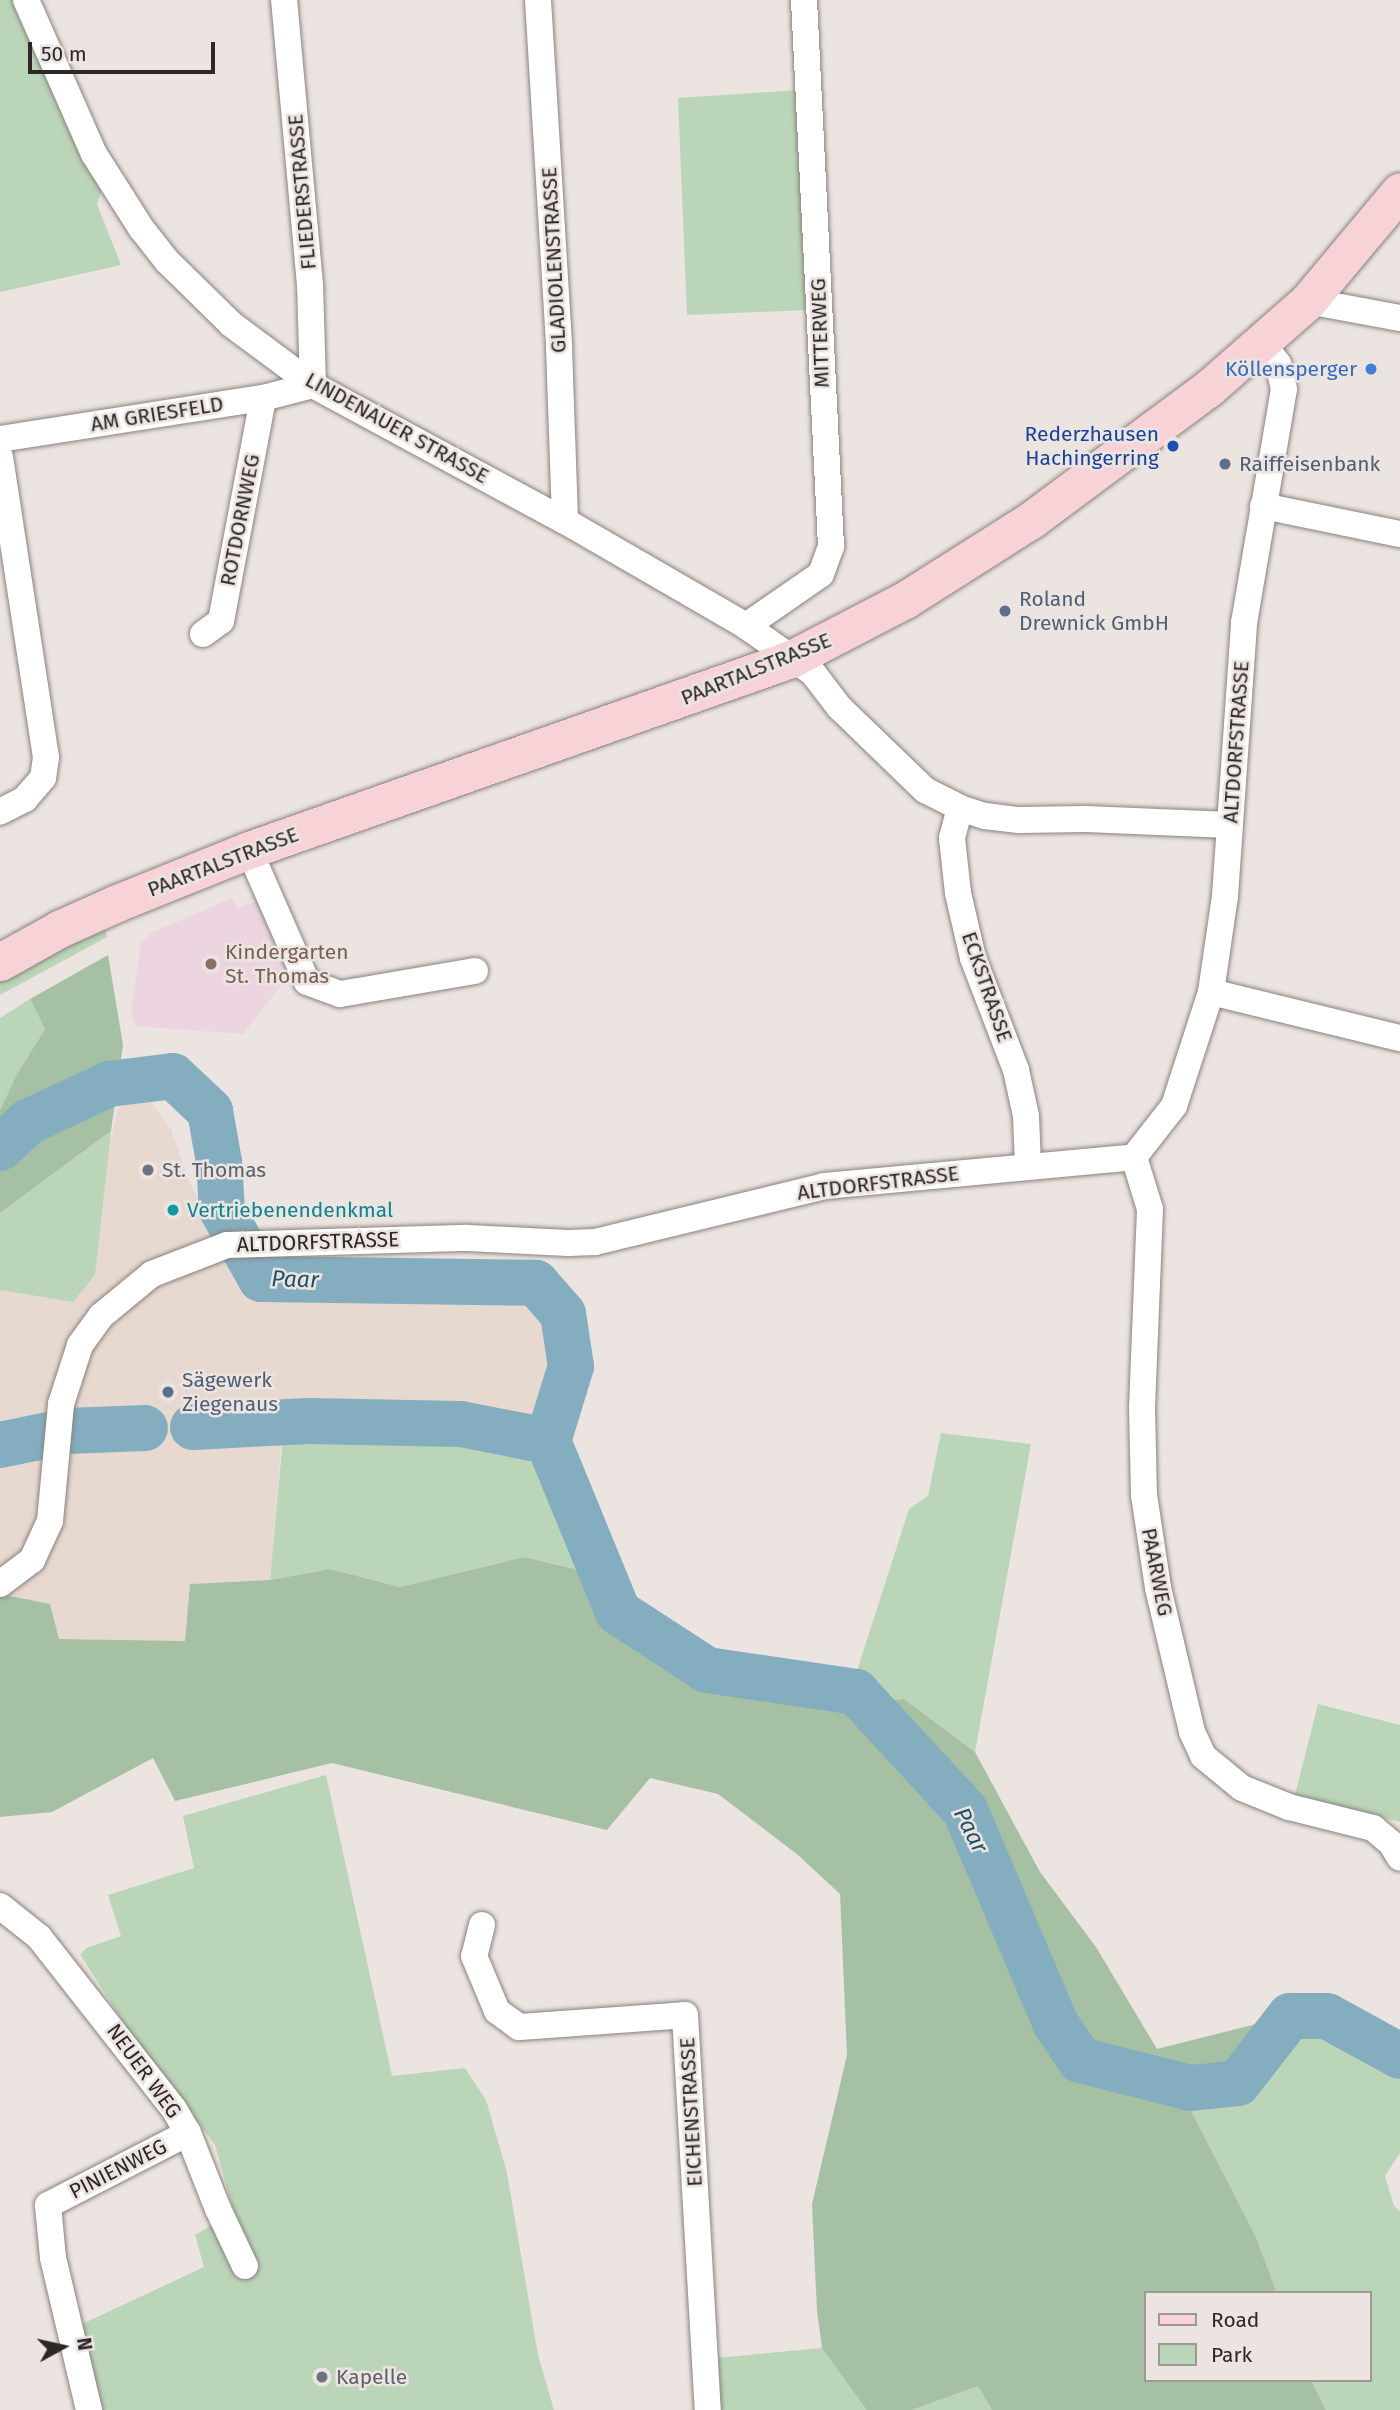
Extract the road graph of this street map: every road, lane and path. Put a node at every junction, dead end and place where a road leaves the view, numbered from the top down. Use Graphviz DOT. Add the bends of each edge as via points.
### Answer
graph roads {
  1 [pos="26,0"];
  2 [pos="284,0"];
  3 [pos="538,0"];
  4 [pos="804,0"];
  5 [pos="1400,191"];
  6 [pos="1308,302"];
  7 [pos="1400,318"];
  8 [pos="1262,342"];
  9 [pos="313,385"];
  10 [pos="263,398"];
  11 [pos="0,439"];
  12 [pos="0,457"];
  13 [pos="1263,506"];
  14 [pos="565,521"];
  15 [pos="1400,534"];
  16 [pos="746,626"];
  17 [pos="203,634"];
  18 [pos="791,659"];
  19 [pos="960,808"];
  20 [pos="0,812"];
  21 [pos="1230,825"];
  22 [pos="249,850"];
  23 [pos="0,962"];
  24 [pos="475,971"];
  25 [pos="1211,992"];
  26 [pos="1400,1038"];
  27 [pos="1134,1157"];
  28 [pos="1028,1166"];
  29 [pos="0,1584"];
  30 [pos="1400,1858"];
  31 [pos="0,1906"];
  32 [pos="482,1925"];
  33 [pos="188,2133"];
  34 [pos="245,2266"];
  35 [pos="89,2410"];
  36 [pos="708,2410"];
  1 -- 9 [label="street, LINDENAUER STRASSE" via="94,154 141,228 167,261 231,324"];
  2 -- 9 [label="street, FLIEDERSTRASSE" via="310,285"];
  3 -- 14 [label="street, GLADIOLENSTRASSE"];
  4 -- 16 [label="street, MITTERWEG" via="831,546 821,573"];
  5 -- 6 [label="main road, PAARTALSTRASSE"];
  6 -- 7 [label="street"];
  6 -- 8 [label="main road, PAARTALSTRASSE"];
  8 -- 13 [label="street, ALTDORFSTRASSE" via="1278,364 1284,389"];
  8 -- 18 [label="main road, PAARTALSTRASSE" via="1209,388 1031,520 905,600"];
  9 -- 10 [label="street, AM GRIESFELD"];
  9 -- 14 [label="street, LINDENAUER STRASSE"];
  10 -- 11 [label="street, AM GRIESFELD"];
  10 -- 17 [label="street, ROTDORNWEG" via="221,621"];
  12 -- 20 [label="street" via="46,757 43,778 25,799"];
  13 -- 15 [label="street"];
  13 -- 21 [label="street, ALTDORFSTRASSE" via="1244,623"];
  14 -- 16 [label="street, LINDENAUER STRASSE"];
  16 -- 18 [label="street, LINDENAUER STRASSE"];
  18 -- 19 [label="street" via="813,673 839,707 925,790"];
  18 -- 22 [label="main road, PAARTALSTRASSE"];
  19 -- 21 [label="street" via="1018,820"];
  19 -- 28 [label="street, ECKSTRASSE" via="951,838 958,894 973,958 1016,1070 1026,1116"];
  21 -- 25 [label="street, ALTDORFSTRASSE"];
  22 -- 23 [label="main road, PAARTALSTRASSE" via="117,903"];
  22 -- 24 [label="street" via="307,982 340,994"];
  25 -- 26 [label="street"];
  25 -- 27 [label="street, ALTDORFSTRASSE" via="1174,1105"];
  27 -- 28 [label="street, ALTDORFSTRASSE"];
  27 -- 30 [label="street, PAARWEG" via="1150,1209 1142,1406 1144,1495 1158,1588 1192,1732 1203,1756 1242,1788 1289,1807 1373,1828"];
  28 -- 29 [label="street, ALTDORFSTRASSE" via="824,1186 595,1242 468,1238 226,1245 152,1273 101,1316 80,1345 61,1404 50,1521 32,1560"];
  31 -- 33 [label="street, NEUER WEG" via="39,1937 92,2000"];
  32 -- 36 [label="street, EICHENSTRASSE" via="474,1956 497,2011 519,2027 685,2015"];
  33 -- 34 [label="street, NEUER WEG"];
  33 -- 35 [label="street, PINIENWEG" via="48,2205 53,2258"];
}
